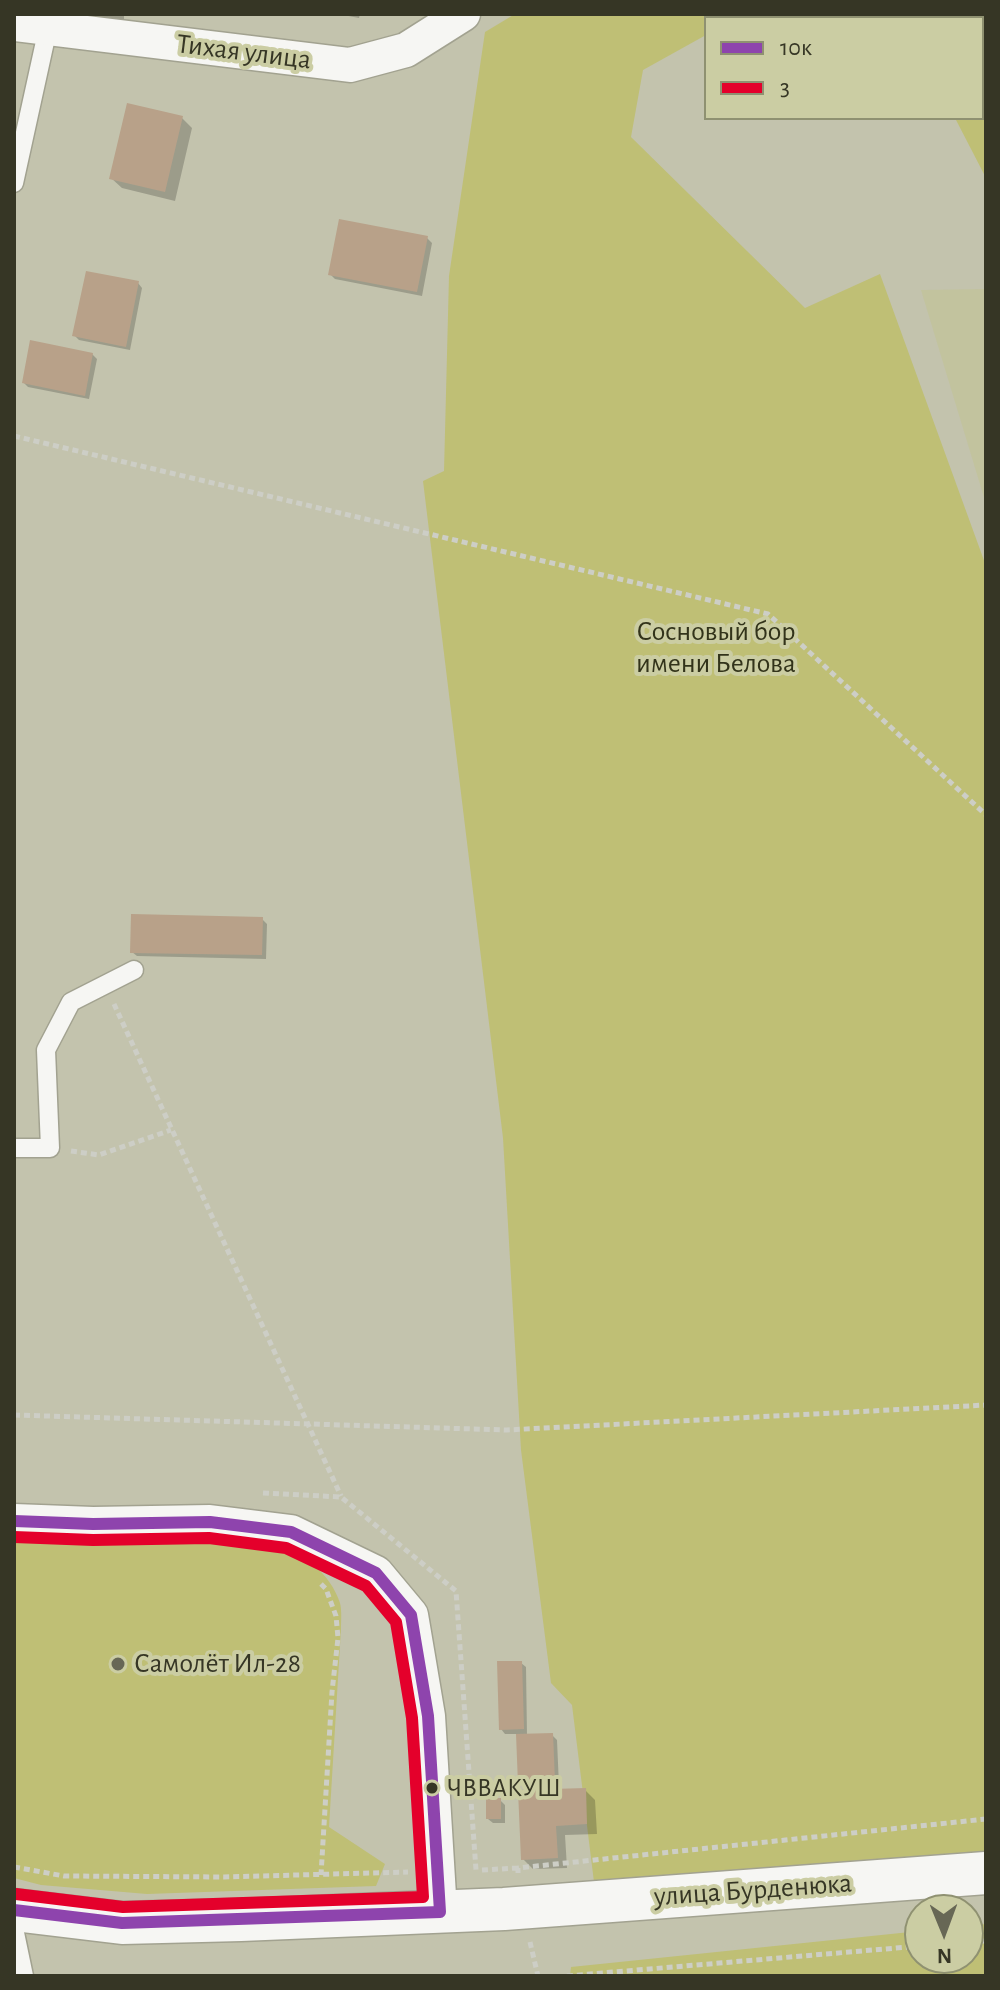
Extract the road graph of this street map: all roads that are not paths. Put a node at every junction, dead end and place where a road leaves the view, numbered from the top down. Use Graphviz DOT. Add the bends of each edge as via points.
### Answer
graph roads {
  1 [pos="463,14"];
  2 [pos="14,24"];
  3 [pos="48,28"];
  4 [pos="14,183"];
  5 [pos="134,970"];
  6 [pos="14,1148"];
  7 [pos="14,1521"];
  8 [pos="986,1873"];
  9 [pos="14,1910"];
  10 [pos="440,1912"];
  11 [pos="14,1928"];
  12 [pos="17,1954"];
  13 [pos="24,1976"];
  1 -- 3 [label="street, Тихая улица" via="406,50 350,65"];
  2 -- 3 [label="street, Тихая улица"];
  3 -- 4 [label="lane"];
  5 -- 6 [label="lane" via="71,1002 46,1050 50,1148"];
  7 -- 10 [label="street" via="210,1522 291,1532 376,1573 411,1615 428,1716"];
  8 -- 10 [label="street, улица Бурденюка" via="519,1888"];
  9 -- 10 [label="street, улица Бурденюка" via="122,1923"];
  11 -- 12 [label="lane"];
  12 -- 13 [label="lane"];
}
